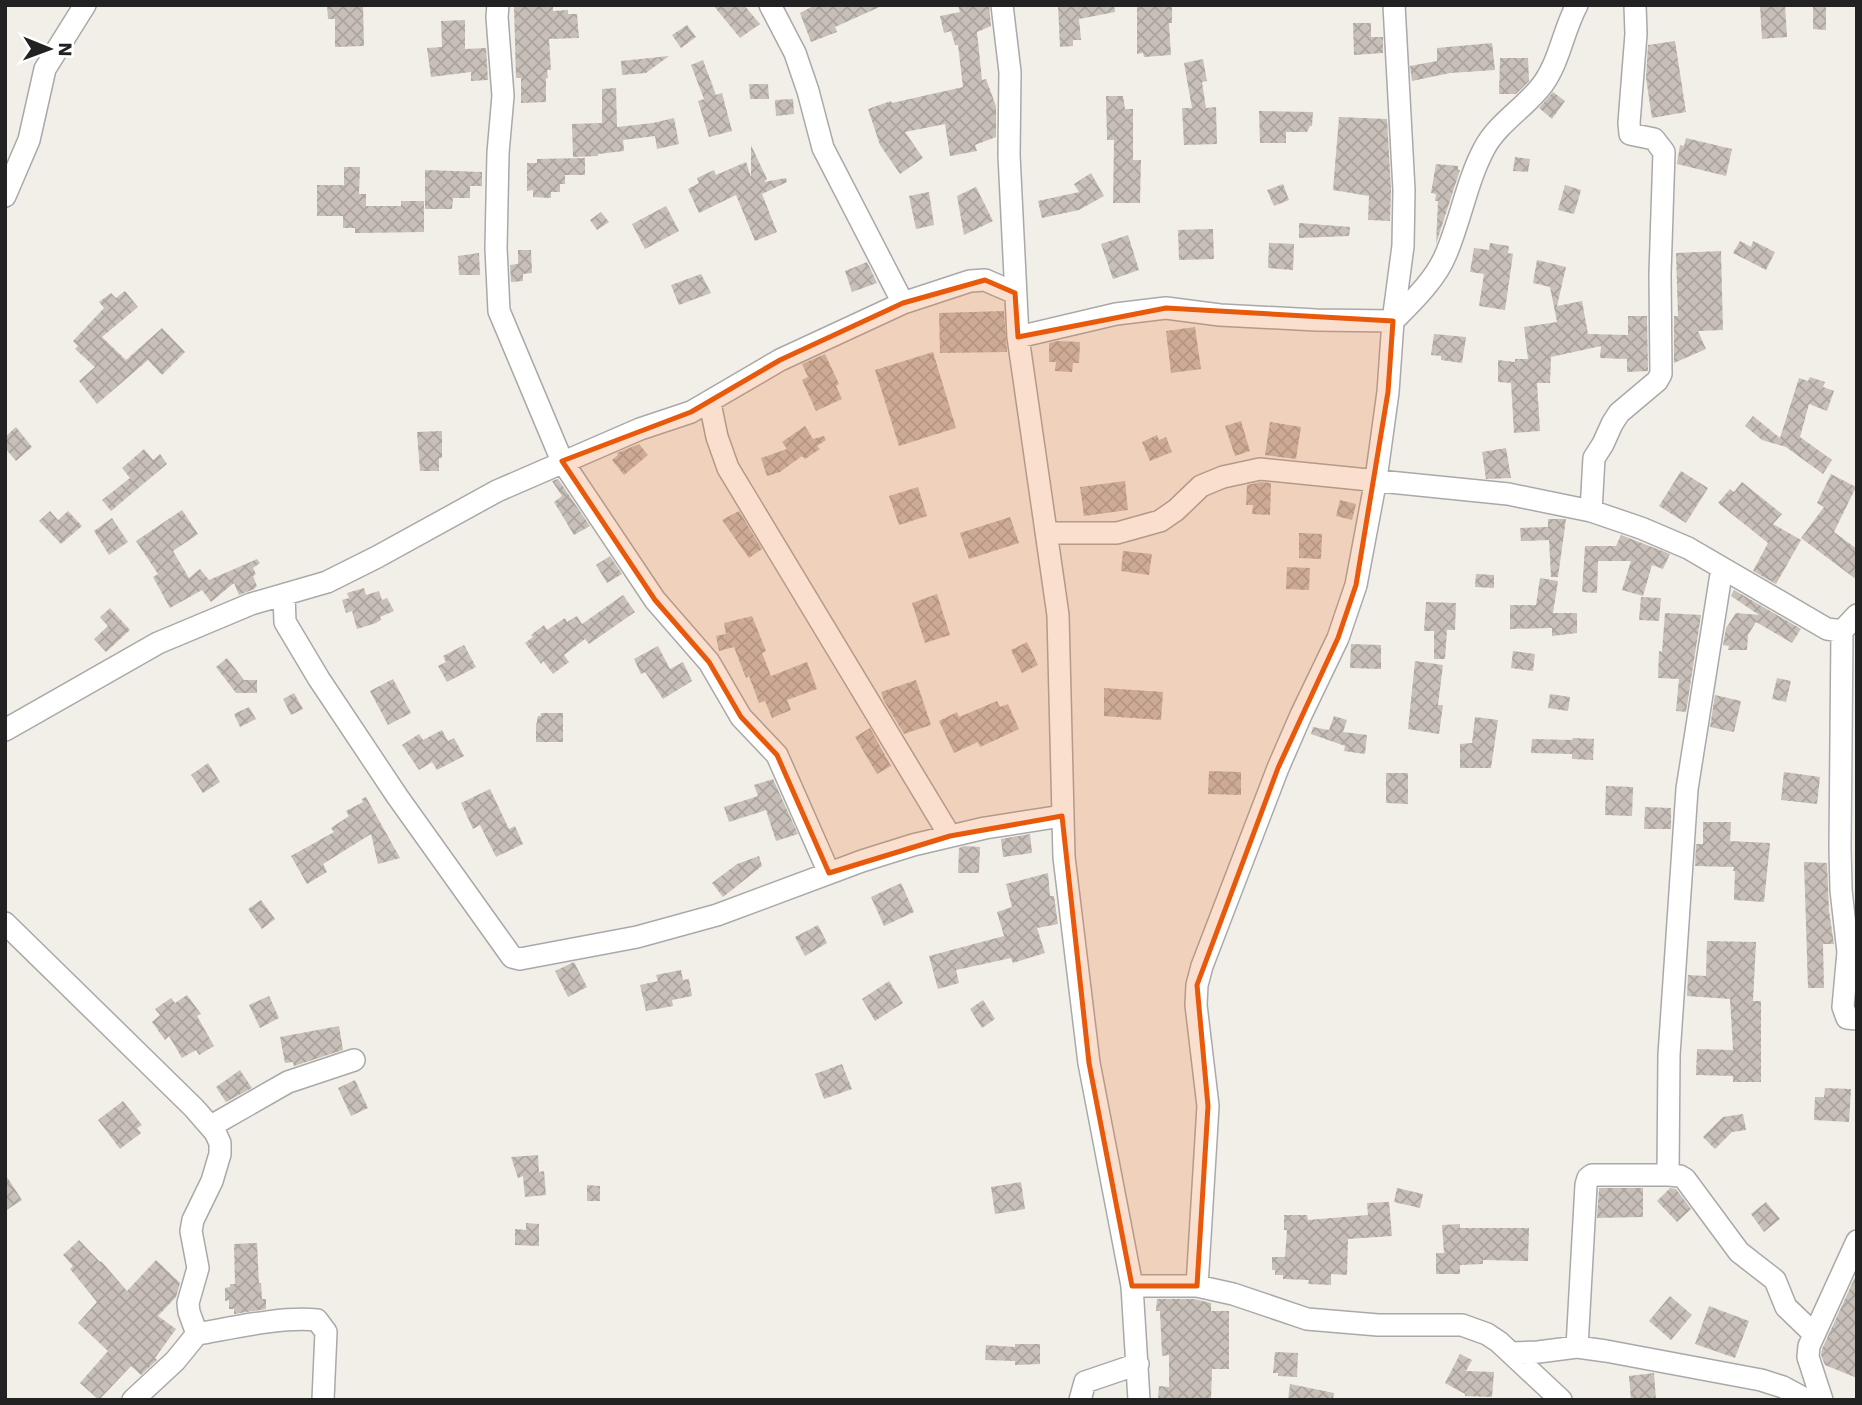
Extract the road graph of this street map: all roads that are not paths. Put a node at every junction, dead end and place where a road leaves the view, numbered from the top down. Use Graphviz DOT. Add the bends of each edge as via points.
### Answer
graph roads {
  1 [pos="85,5"];
  2 [pos="498,5"];
  3 [pos="770,5"];
  4 [pos="1002,5"];
  5 [pos="1394,5"];
  6 [pos="1577,5"];
  7 [pos="1635,5"];
  8 [pos="12,169"];
  9 [pos="5,196"];
  10 [pos="1015,293"];
  11 [pos="903,303"];
  12 [pos="1393,321"];
  13 [pos="1018,337"];
  14 [pos="710,403"];
  15 [pos="562,461"];
  16 [pos="1376,479"];
  17 [pos="1591,511"];
  18 [pos="1046,533"];
  19 [pos="1722,568"];
  20 [pos="284,595"];
  21 [pos="1857,615"];
  22 [pos="1842,631"];
  23 [pos="5,730"];
  24 [pos="1062,816"];
  25 [pos="950,836"];
  26 [pos="829,873"];
  27 [pos="5,923"];
  28 [pos="1857,1019"];
  29 [pos="354,1060"];
  30 [pos="211,1126"];
  31 [pos="1668,1175"];
  32 [pos="1857,1241"];
  33 [pos="1132,1286"];
  34 [pos="1197,1286"];
  35 [pos="197,1334"];
  36 [pos="1814,1334"];
  37 [pos="1577,1348"];
  38 [pos="1511,1353"];
  39 [pos="1138,1364"];
  40 [pos="133,1400"];
  41 [pos="323,1400"];
  42 [pos="1080,1400"];
  43 [pos="1139,1400"];
  44 [pos="1561,1400"];
  45 [pos="1807,1400"];
  46 [pos="1822,1400"];
  1 -- 8 [label="street" via="45,69 29,140"];
  2 -- 15 [label="street" via="503,96 496,248 499,311"];
  3 -- 11 [label="street" via="795,54 823,148"];
  4 -- 10 [label="street" via="1010,72"];
  5 -- 12 [label="street" via="1404,190 1403,246"];
  6 -- 12 [label="street" via="1543,84 1483,149 1446,256"];
  7 -- 17 [label="street" via="1630,134 1654,139 1664,152 1662,366 1657,381 1619,413 1594,458"];
  8 -- 9 [label="street"];
  10 -- 11 [label="street" via="985,280 970,281"];
  10 -- 13 [label="street"];
  11 -- 14 [label="street" via="780,360"];
  12 -- 13 [label="street" via="1220,316 1166,308 1116,314"];
  12 -- 16 [label="street"];
  13 -- 18 [label="street"];
  14 -- 15 [label="street"];
  14 -- 25 [label="street" via="728,468"];
  15 -- 20 [label="street" via="496,491 327,582"];
  15 -- 26 [label="street" via="655,600 703,654 741,716 777,755"];
  16 -- 17 [label="street" via="1508,494"];
  16 -- 18 [label="street" via="1260,469 1201,486 1160,521 1117,533"];
  16 -- 34 [label="street" via="1356,585 1338,638 1278,768 1197,985 1208,1106"];
  17 -- 19 [label="street" via="1688,548"];
  18 -- 24 [label="street" via="1058,615"];
  19 -- 22 [label="street" via="1827,629"];
  19 -- 31 [label="street" via="1687,789 1669,1055"];
  20 -- 23 [label="street" via="220,615 158,643"];
  20 -- 26 [label="street" via="285,622 319,679 512,957 530,959 637,937 740,908"];
  21 -- 22 [label="street"];
  22 -- 28 [label="street" via="1840,848 1849,959 1843,1007 1847,1018"];
  24 -- 25 [label="street"];
  24 -- 33 [label="street" via="1089,1063"];
  25 -- 26 [label="street"];
  27 -- 30 [label="street"];
  29 -- 30 [label="street" via="288,1082"];
  30 -- 35 [label="street" via="220,1154 191,1231 198,1268 188,1312"];
  31 -- 36 [label="street" via="1685,1179 1739,1252 1775,1279 1786,1307"];
  31 -- 37 [label="street" via="1588,1178"];
  32 -- 36 [label="street"];
  33 -- 34 [label="street"];
  33 -- 39 [label="street"];
  34 -- 38 [label="street" via="1307,1319 1462,1325 1487,1334"];
  35 -- 40 [label="street"];
  35 -- 41 [label="street" via="317,1320 326,1332"];
  36 -- 46 [label="street" via="1808,1357"];
  37 -- 38 [label="street"];
  37 -- 45 [label="street" via="1735,1374 1783,1387"];
  38 -- 44 [label="street"];
  39 -- 42 [label="street" via="1085,1382"];
  39 -- 43 [label="street"];
}
